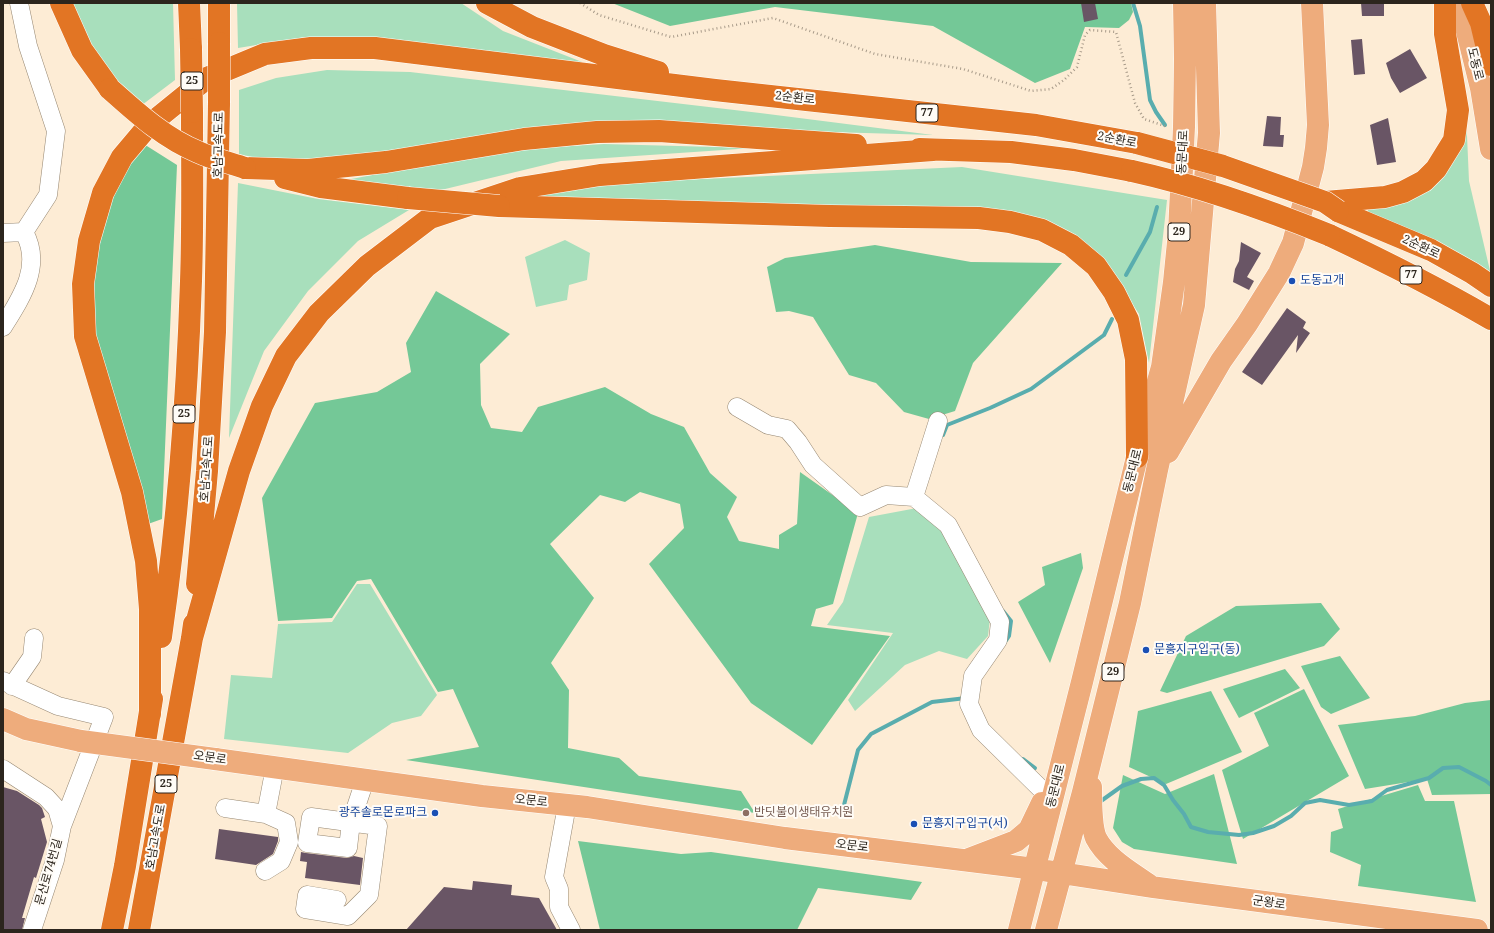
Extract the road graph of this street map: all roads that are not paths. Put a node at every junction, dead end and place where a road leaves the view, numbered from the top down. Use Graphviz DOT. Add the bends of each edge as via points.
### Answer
graph roads {
  1 [pos="19,3"];
  2 [pos="61,3"];
  3 [pos="189,3"];
  4 [pos="218,3"];
  5 [pos="487,3"];
  6 [pos="1184,3"];
  7 [pos="1206,3"];
  8 [pos="1312,3"];
  9 [pos="1445,3"];
  10 [pos="1460,3"];
  11 [pos="1472,3"];
  12 [pos="1491,65"];
  13 [pos="715,90"];
  14 [pos="1491,149"];
  15 [pos="934,150"];
  16 [pos="245,168"];
  17 [pos="1335,204"];
  18 [pos="24,232"];
  19 [pos="3,233"];
  20 [pos="1491,286"];
  21 [pos="1491,318"];
  22 [pos="3,327"];
  23 [pos="737,407"];
  24 [pos="938,421"];
  25 [pos="1136,457"];
  26 [pos="1157,470"];
  27 [pos="914,497"];
  28 [pos="34,638"];
  29 [pos="192,638"];
  30 [pos="7,684"];
  31 [pos="150,714"];
  32 [pos="3,720"];
  33 [pos="1091,758"];
  34 [pos="1062,764"];
  35 [pos="275,767"];
  36 [pos="3,769"];
  37 [pos="365,780"];
  38 [pos="1046,794"];
  39 [pos="567,805"];
  40 [pos="225,808"];
  41 [pos="266,814"];
  42 [pos="62,826"];
  43 [pos="966,860"];
  44 [pos="1035,869"];
  45 [pos="264,871"];
  46 [pos="1061,873"];
  47 [pos="1152,887"];
  48 [pos="337,900"];
  49 [pos="32,930"];
  50 [pos="112,930"];
  51 [pos="139,930"];
  52 [pos="571,930"];
  53 [pos="1019,930"];
  54 [pos="1046,930"];
  55 [pos="1477,930"];
  1 -- 18 [label="street" via="28,46 56,131 48,195"];
  2 -- 16 [label="highway, bridge" via="82,50 110,89 143,119 198,152"];
  3 -- 31 [label="highway, 25, bridge" via="192,112 191,281 181,463 171,571"];
  4 -- 29 [label="highway, 호남고속도로 / 25, bridge" via="216,332"];
  5 -- 13 [label="highway" via="532,27 604,55"];
  6 -- 25 [label="main road, 동문대로 / 29" via="1184,133 1173,289 1162,367"];
  7 -- 26 [label="main road, 동문대로 / 29" via="1209,133 1195,298"];
  8 -- 26 [label="main road, 동문대로" via="1318,125 1313,167 1293,243 1279,273 1221,361"];
  9 -- 17 [label="highway" via="1444,34 1458,110 1454,140 1436,168 1424,181 1385,197"];
  10 -- 14 [label="main road, 도동로" via="1481,88"];
  11 -- 12 [label="highway" via="1481,24"];
  13 -- 17 [label="highway, 2순환로 / 77, bridge" via="1036,125 1137,143 1223,166"];
  13 -- 31 [label="highway" via="375,48 310,48 265,54 207,78 149,125 122,158 103,193 89,242 83,284 85,336 132,492 146,561 150,609"];
  15 -- 16 [label="highway" via="659,131 597,132 524,139 386,162 323,169"];
  15 -- 21 [label="highway, 77, bridge" via="1011,152 1074,160 1166,178 1217,193 1329,235 1397,267"];
  15 -- 29 [label="highway" via="600,175 520,188 430,218 367,266 319,313 286,356 262,406 239,471"];
  16 -- 25 [label="highway, bridge" via="321,187 499,206 979,218 1042,230 1072,246 1096,266 1114,292 1128,320 1136,359"];
  17 -- 20 [label="highway, 2순환로 / 77" via="1431,250"];
  18 -- 19 [label="street"];
  18 -- 22 [label="street" via="31,250 29,278"];
  23 -- 27 [label="street" via="768,425 787,429 813,465 860,507 886,496"];
  24 -- 27 [label="street"];
  25 -- 34 [label="main road, 동문대로 / 29"];
  26 -- 33 [label="main road, 동문대로 / 29" via="1130,603"];
  27 -- 38 [label="street" via="948,525 1000,622 998,640 973,676 969,704 981,730"];
  28 -- 30 [label="street" via="32,657"];
  29 -- 51 [label="highway, 호남고속도로 / 25"];
  30 -- 42 [label="street" via="58,706 104,717"];
  31 -- 50 [label="highway, 25"];
  32 -- 35 [label="main road, 오문로, bridge" via="26,729 81,741"];
  33 -- 46 [label="main road, 동문대로 / 29"];
  33 -- 47 [label="main road" via="1091,811 1096,838 1111,857"];
  34 -- 38 [label="main road"];
  34 -- 44 [label="main road, 동문대로 / 29"];
  35 -- 37 [label="main road, 오문로"];
  35 -- 41 [label="street"];
  36 -- 42 [label="street, 문산로74번길" via="46,797 57,809"];
  37 -- 39 [label="main road, 오문로"];
  37 -- 48 [label="street" via="351,822 378,826 369,895 348,916 305,909 307,895"];
  38 -- 43 [label="main road" via="1029,830 1016,842"];
  39 -- 43 [label="main road, 오문로" via="785,838"];
  39 -- 52 [label="street" via="554,877 559,889 559,907"];
  40 -- 41 [label="street"];
  41 -- 45 [label="street" via="286,824 289,842 281,861"];
  42 -- 49 [label="street, 문산로74번길" via="55,860"];
  43 -- 44 [label="main road, 오문로"];
  44 -- 46 [label="main road, 오문로"];
  44 -- 53 [label="main road, 동문대로 / 29"];
  46 -- 47 [label="main road, 군왕로"];
  46 -- 54 [label="main road, 동문대로 / 29"];
  47 -- 55 [label="main road, 군왕로"];
}
